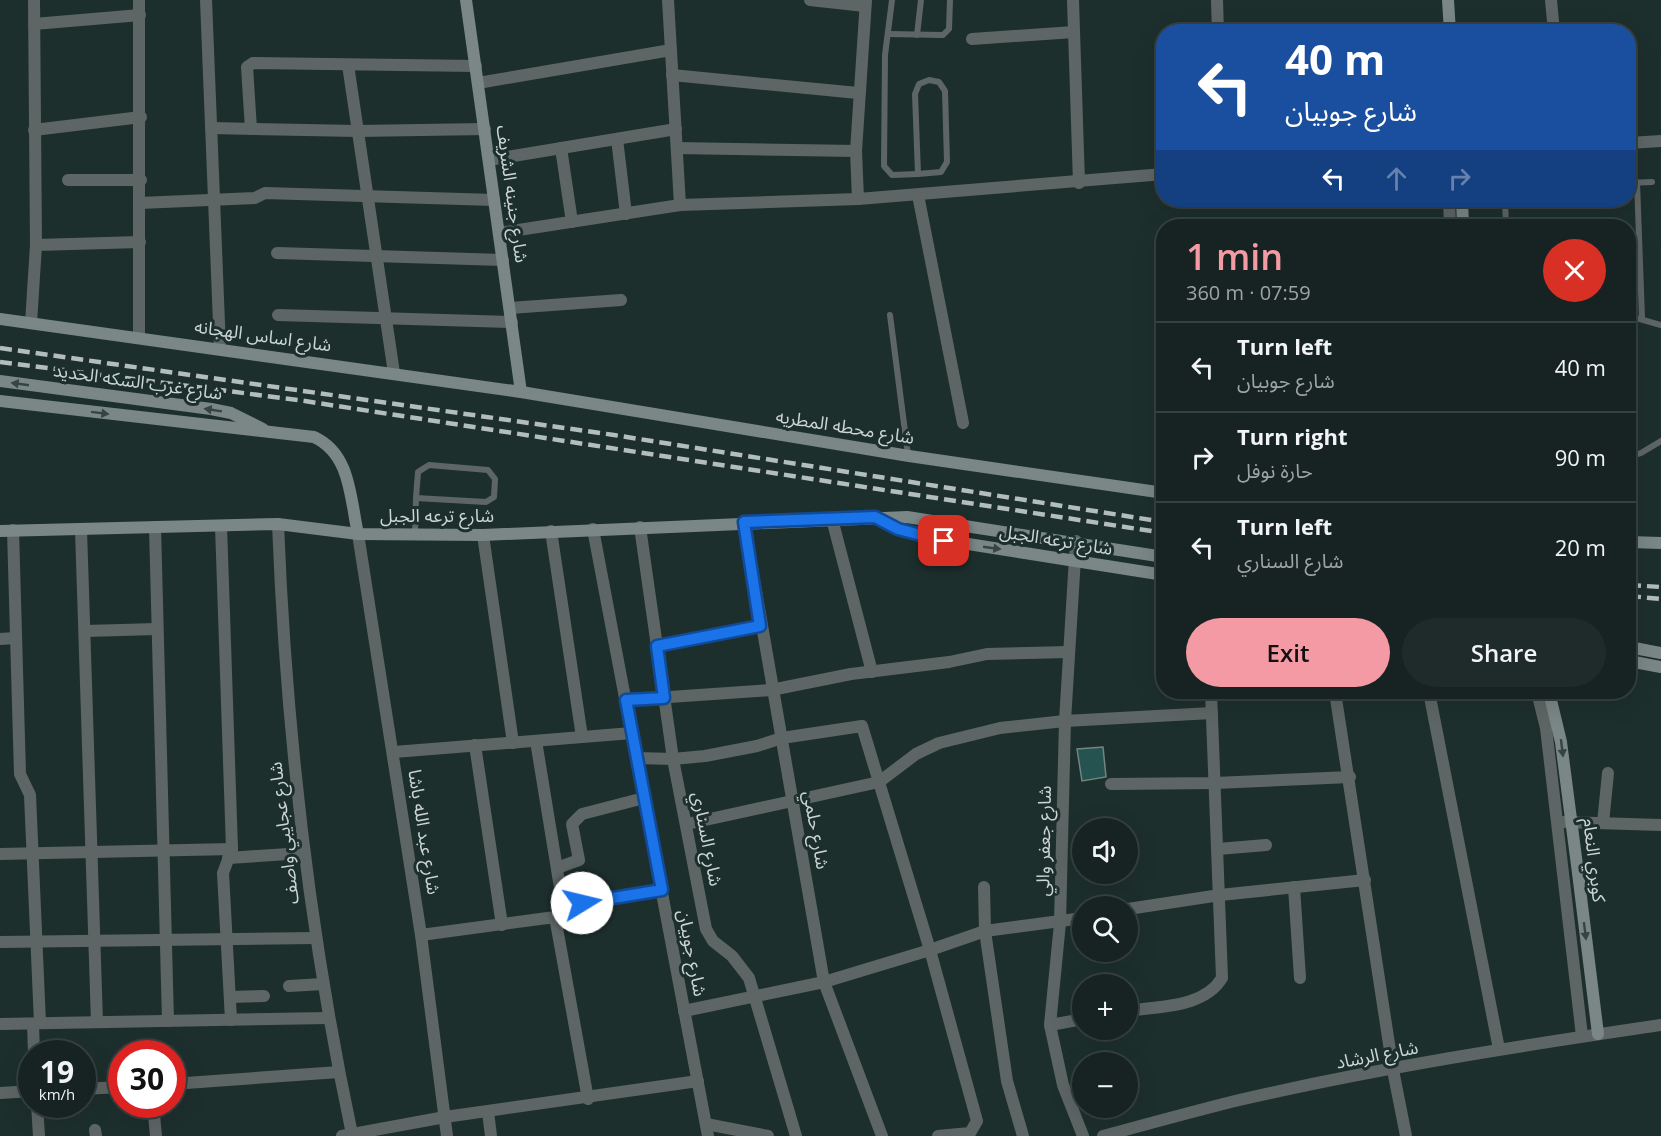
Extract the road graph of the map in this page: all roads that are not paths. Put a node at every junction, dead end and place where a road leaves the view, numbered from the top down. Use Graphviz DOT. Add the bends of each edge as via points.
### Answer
graph roads {
  1 [pos="34,0"];
  2 [pos="139,0"];
  3 [pos="206,0"];
  4 [pos="466,0"];
  5 [pos="472,0"];
  6 [pos="668,0"];
  7 [pos="810,0"];
  8 [pos="892,0"];
  9 [pos="921,0"];
  10 [pos="950,0"];
  11 [pos="1073,0"];
  12 [pos="1217,0"];
  13 [pos="1448,0"];
  14 [pos="1551,0"];
  15 [pos="865,3"];
  16 [pos="140,15"];
  17 [pos="34,24"];
  18 [pos="1218,24"];
  19 [pos="1450,24"];
  20 [pos="1553,24"];
  21 [pos="1074,32"];
  22 [pos="888,34"];
  23 [pos="917,34"];
  24 [pos="972,39"];
  25 [pos="671,50"];
  26 [pos="348,65"];
  27 [pos="476,66"];
  28 [pos="672,75"];
  29 [pos="478,83"];
  30 [pos="858,93"];
  31 [pos="141,117"];
  32 [pos="211,128"];
  33 [pos="251,129"];
  34 [pos="484,129"];
  35 [pos="676,129"];
  36 [pos="34,130"];
  37 [pos="357,131"];
  38 [pos="617,139"];
  39 [pos="1661,141"];
  40 [pos="1636,143"];
  41 [pos="561,148"];
  42 [pos="677,148"];
  43 [pos="856,151"];
  44 [pos="489,160"];
  45 [pos="918,174"];
  46 [pos="1156,175"];
  47 [pos="68,180"];
  48 [pos="141,180"];
  49 [pos="1637,182"];
  50 [pos="1652,182"];
  51 [pos="1079,183"];
  52 [pos="918,195"];
  53 [pos="366,196"];
  54 [pos="858,199"];
  55 [pos="495,200"];
  56 [pos="214,201"];
  57 [pos="141,202"];
  58 [pos="680,206"];
  59 [pos="626,214"];
  60 [pos="572,222"];
  61 [pos="499,233"];
  62 [pos="140,242"];
  63 [pos="36,245"];
  64 [pos="277,253"];
  65 [pos="375,257"];
  66 [pos="503,260"];
  67 [pos="621,300"];
  68 [pos="510,308"];
  69 [pos="278,315"];
  70 [pos="890,315"];
  71 [pos="1636,317"];
  72 [pos="384,318"];
  73 [pos="1642,318"];
  74 [pos="0,319"];
  75 [pos="512,322"];
  76 [pos="30,323"];
  77 [pos="1661,325"];
  78 [pos="140,337"];
  79 [pos="220,348"];
  80 [pos="394,373"];
  81 [pos="0,381"];
  82 [pos="521,392"];
  83 [pos="0,401"];
  84 [pos="963,423"];
  85 [pos="267,431"];
  86 [pos="1661,441"];
  87 [pos="1636,455"];
  88 [pos="909,456"];
  89 [pos="1156,493"];
  90 [pos="416,498"];
  91 [pos="875,517"];
  92 [pos="832,519"];
  93 [pos="744,522"];
  94 [pos="278,524"];
  95 [pos="221,526"];
  96 [pos="155,527"];
  97 [pos="640,527"];
  98 [pos="594,529"];
  99 [pos="6,530"];
  100 [pos="81,530"];
  101 [pos="550,531"];
  102 [pos="358,534"];
  103 [pos="415,534"];
  104 [pos="483,535"];
  105 [pos="1076,541"];
  106 [pos="1636,542"];
  107 [pos="1661,543"];
  108 [pos="1156,556"];
  109 [pos="1074,561"];
  110 [pos="1156,574"];
  111 [pos="760,626"];
  112 [pos="157,629"];
  113 [pos="85,631"];
  114 [pos="16,638"];
  115 [pos="0,639"];
  116 [pos="657,646"];
  117 [pos="1636,648"];
  118 [pos="1069,652"];
  119 [pos="1661,653"];
  120 [pos="1636,662"];
  121 [pos="1661,667"];
  122 [pos="872,672"];
  123 [pos="771,690"];
  124 [pos="664,698"];
  125 [pos="1211,699"];
  126 [pos="1336,699"];
  127 [pos="1430,699"];
  128 [pos="1539,699"];
  129 [pos="1551,699"];
  130 [pos="626,700"];
  131 [pos="1212,713"];
  132 [pos="1065,721"];
  133 [pos="632,733"];
  134 [pos="582,737"];
  135 [pos="782,738"];
  136 [pos="536,741"];
  137 [pos="513,743"];
  138 [pos="475,745"];
  139 [pos="394,752"];
  140 [pos="637,759"];
  141 [pos="673,759"];
  142 [pos="1608,773"];
  143 [pos="1350,777"];
  144 [pos="879,782"];
  145 [pos="1215,783"];
  146 [pos="1111,784"];
  147 [pos="644,798"];
  148 [pos="794,801"];
  149 [pos="1558,821"];
  150 [pos="1603,823"];
  151 [pos="687,824"];
  152 [pos="1661,825"];
  153 [pos="1266,845"];
  154 [pos="1218,849"];
  155 [pos="163,851"];
  156 [pos="92,852"];
  157 [pos="303,853"];
  158 [pos="0,854"];
  159 [pos="34,854"];
  160 [pos="230,854"];
  161 [pos="556,868"];
  162 [pos="1365,880"];
  163 [pos="984,887"];
  164 [pos="1294,887"];
  165 [pos="662,890"];
  166 [pos="1220,895"];
  167 [pos="563,906"];
  168 [pos="1138,907"];
  169 [pos="555,917"];
  170 [pos="1072,920"];
  171 [pos="1060,923"];
  172 [pos="502,925"];
  173 [pos="985,931"];
  174 [pos="421,935"];
  175 [pos="227,938"];
  176 [pos="315,938"];
  177 [pos="165,940"];
  178 [pos="94,941"];
  179 [pos="0,942"];
  180 [pos="38,942"];
  181 [pos="930,951"];
  182 [pos="1300,978"];
  183 [pos="824,981"];
  184 [pos="323,984"];
  185 [pos="289,986"];
  186 [pos="755,994"];
  187 [pos="264,996"];
  188 [pos="230,997"];
  189 [pos="1138,1009"];
  190 [pos="684,1011"];
  191 [pos="329,1018"];
  192 [pos="231,1020"];
  193 [pos="168,1021"];
  194 [pos="1072,1021"];
  195 [pos="97,1022"];
  196 [pos="36,1023"];
  197 [pos="0,1024"];
  198 [pos="1050,1025"];
  199 [pos="1661,1025"];
  200 [pos="1598,1034"];
  201 [pos="1582,1036"];
  202 [pos="35,1040"];
  203 [pos="1500,1049"];
  204 [pos="1393,1070"];
  205 [pos="339,1072"];
  206 [pos="698,1081"];
  207 [pos="186,1083"];
  208 [pos="18,1092"];
  209 [pos="0,1093"];
  210 [pos="588,1099"];
  211 [pos="488,1112"];
  212 [pos="445,1117"];
  213 [pos="38,1118"];
  214 [pos="154,1118"];
  215 [pos="707,1130"];
  216 [pos="347,1135"];
  217 [pos="39,1136"];
  218 [pos="156,1136"];
  219 [pos="447,1136"];
  220 [pos="492,1136"];
  221 [pos="768,1136"];
  222 [pos="796,1136"];
  223 [pos="882,1136"];
  224 [pos="938,1136"];
  225 [pos="1023,1136"];
  226 [pos="1083,1136"];
  227 [pos="1103,1136"];
  228 [pos="1406,1136"];
  1 -- 17 [label="street"];
  2 -- 16 [label="street"];
  3 -- 32 [label="street"];
  4 -- 5 [label="street"];
  4 -- 27 [label="street, شارع جنينه الشريف"];
  6 -- 25 [label="street"];
  7 -- 15 [label="street"];
  8 -- 22 [label="lane"];
  9 -- 23 [label="lane"];
  10 -- 23 [label="lane" via="946,33"];
  11 -- 21 [label="street"];
  12 -- 18 [label="street"];
  13 -- 19 [label="street"];
  14 -- 20 [label="street"];
  15 -- 30 [label="street"];
  16 -- 17 [label="street"];
  16 -- 31 [label="street"];
  17 -- 36 [label="street"];
  21 -- 24 [label="street"];
  21 -- 51 [label="street"];
  22 -- 23 [label="lane"];
  22 -- 45 [label="lane" via="884,166 892,175"];
  25 -- 28 [label="street"];
  25 -- 29 [label="street"];
  26 -- 27 [label="street"];
  26 -- 33 [label="street" via="249,64"];
  26 -- 37 [label="street"];
  27 -- 29 [label="street, شارع جنينه الشريف"];
  28 -- 30 [label="street"];
  28 -- 35 [label="street"];
  29 -- 34 [label="street, شارع جنينه الشريف"];
  30 -- 43 [label="street"];
  31 -- 36 [label="street"];
  31 -- 48 [label="street"];
  32 -- 33 [label="street"];
  32 -- 56 [label="street"];
  33 -- 37 [label="street"];
  34 -- 37 [label="street"];
  34 -- 44 [label="street, شارع جنينه الشريف"];
  35 -- 38 [label="street"];
  35 -- 42 [label="street"];
  36 -- 63 [label="street"];
  37 -- 53 [label="street"];
  38 -- 41 [label="street"];
  38 -- 59 [label="street"];
  39 -- 40 [label="street"];
  41 -- 44 [label="street"];
  41 -- 60 [label="street"];
  42 -- 43 [label="street"];
  42 -- 58 [label="street"];
  43 -- 54 [label="street"];
  44 -- 55 [label="street, شارع جنينه الشريف"];
  45 -- 45 [label="lane" via="941,172 948,162 945,91 934,80 919,84 915,94"];
  46 -- 51 [label="street"];
  47 -- 48 [label="street"];
  48 -- 57 [label="street"];
  49 -- 50 [label="lane"];
  49 -- 73 [label="lane"];
  51 -- 52 [label="street"];
  52 -- 54 [label="street"];
  52 -- 84 [label="street"];
  53 -- 55 [label="street"];
  53 -- 56 [label="street" via="265,193 255,198"];
  53 -- 65 [label="street"];
  54 -- 58 [label="street"];
  55 -- 61 [label="street, شارع جنينه الشريف"];
  56 -- 57 [label="street"];
  56 -- 79 [label="street"];
  57 -- 62 [label="street"];
  58 -- 59 [label="street"];
  59 -- 60 [label="street"];
  60 -- 61 [label="street"];
  61 -- 66 [label="street, شارع جنينه الشريف"];
  62 -- 63 [label="street"];
  62 -- 78 [label="street"];
  63 -- 76 [label="street"];
  64 -- 65 [label="street"];
  65 -- 66 [label="street"];
  65 -- 72 [label="street"];
  66 -- 68 [label="street, شارع جنينه الشريف"];
  67 -- 68 [label="street"];
  68 -- 75 [label="street, شارع جنينه الشريف"];
  69 -- 72 [label="street"];
  70 -- 88 [label="lane"];
  71 -- 73 [label="lane"];
  72 -- 75 [label="street"];
  72 -- 80 [label="street"];
  73 -- 77 [label="lane"];
  74 -- 76 [label="street, شارع اساس الهجانه"];
  75 -- 82 [label="street, شارع جنينه الشريف"];
  76 -- 78 [label="street, شارع اساس الهجانه"];
  78 -- 79 [label="street, شارع اساس الهجانه"];
  79 -- 80 [label="street, شارع اساس الهجانه"];
  80 -- 82 [label="street, شارع اساس الهجانه"];
  85 -- 81 [label="street, شارع غرب السكه الحديد, one-way" via="231,413"];
  82 -- 88 [label="street, شارع محطه المطريه"];
  83 -- 85 [label="street, شارع غرب السكه الحديد, one-way"];
  85 -- 102 [label="street, شارع غرب السكه الحديد" via="314,437 333,449 344,470"];
  86 -- 87 [label="lane"];
  88 -- 89 [label="street, شارع محطه المطريه"];
  90 -- 90 [label="lane" via="417,475 426,465 486,469 494,476 495,494 489,501"];
  90 -- 103 [label="lane"];
  91 -- 92 [label="street, شارع ترعه الجبل"];
  91 -- 105 [label="street, شارع ترعه الجبل" via="920,517"];
  91 -- 109 [label="street, شارع ترعه الجبل, one-way" via="924,537"];
  92 -- 93 [label="street, شارع ترعه الجبل"];
  92 -- 122 [label="street"];
  93 -- 97 [label="street, شارع ترعه الجبل"];
  93 -- 111 [label="street, شارع حلمي"];
  94 -- 95 [label="street, شارع ترعه الجبل"];
  94 -- 102 [label="street, شارع ترعه الجبل"];
  94 -- 157 [label="street, شارع عجايبي واصف" via="286,689"];
  95 -- 96 [label="street, شارع ترعه الجبل"];
  95 -- 160 [label="street"];
  96 -- 100 [label="street, شارع ترعه الجبل"];
  96 -- 112 [label="street"];
  97 -- 98 [label="street, شارع ترعه الجبل"];
  97 -- 116 [label="street, شارع السناري"];
  98 -- 101 [label="street, شارع ترعه الجبل"];
  98 -- 130 [label="street, شارع جوبيان"];
  99 -- 100 [label="street, شارع ترعه الجبل"];
  99 -- 114 [label="street"];
  100 -- 113 [label="street"];
  101 -- 104 [label="street, شارع ترعه الجبل"];
  101 -- 134 [label="street"];
  102 -- 103 [label="street, شارع ترعه الجبل"];
  102 -- 139 [label="street, شارع عبد الله باشا"];
  103 -- 104 [label="street, شارع ترعه الجبل"];
  104 -- 137 [label="street"];
  105 -- 108 [label="street, شارع ترعه الجبل"];
  105 -- 109 [label="street, شارع جعفر والي"];
  106 -- 107 [label="street"];
  109 -- 110 [label="street, شارع ترعه الجبل"];
  109 -- 118 [label="street, شارع جعفر والي"];
  111 -- 116 [label="street"];
  111 -- 123 [label="street, شارع حلمي"];
  112 -- 113 [label="street"];
  112 -- 155 [label="street"];
  113 -- 156 [label="street"];
  114 -- 115 [label="street"];
  114 -- 159 [label="street" via="20,774 30,792"];
  116 -- 124 [label="street, شارع السناري"];
  117 -- 119 [label="street"];
  118 -- 122 [label="street" via="987,654"];
  118 -- 132 [label="street, شارع جعفر والي"];
  120 -- 121 [label="street"];
  122 -- 123 [label="street"];
  123 -- 124 [label="street"];
  123 -- 135 [label="street, شارع حلمي"];
  124 -- 130 [label="street"];
  124 -- 141 [label="street, شارع السناري"];
  125 -- 131 [label="street"];
  126 -- 143 [label="street"];
  127 -- 203 [label="street"];
  128 -- 149 [label="street"];
  129 -- 200 [label="street, كوبري النعام, one-way, bridge" via="1561,742"];
  130 -- 133 [label="street, شارع جوبيان"];
  131 -- 132 [label="street"];
  131 -- 145 [label="street"];
  132 -- 144 [label="street" via="1000,728 939,743 916,754"];
  132 -- 171 [label="street, شارع جعفر والي"];
  133 -- 134 [label="street"];
  133 -- 140 [label="street, شارع جوبيان"];
  134 -- 136 [label="street"];
  135 -- 141 [label="street" via="731,752"];
  135 -- 144 [label="street" via="861,726"];
  135 -- 148 [label="street, شارع حلمي"];
  136 -- 137 [label="street"];
  136 -- 161 [label="street"];
  137 -- 138 [label="street"];
  138 -- 139 [label="street"];
  138 -- 172 [label="street"];
  139 -- 174 [label="street, شارع عبد الله باشا"];
  140 -- 141 [label="street"];
  140 -- 147 [label="street, شارع جوبيان"];
  141 -- 151 [label="street, شارع السناري"];
  142 -- 150 [label="street"];
  143 -- 145 [label="street"];
  143 -- 162 [label="street"];
  144 -- 148 [label="street"];
  144 -- 181 [label="street"];
  145 -- 146 [label="street"];
  145 -- 154 [label="street"];
  147 -- 161 [label="street" via="582,814 572,824 579,860"];
  147 -- 165 [label="street, شارع جوبيان"];
  148 -- 151 [label="street"];
  148 -- 183 [label="street, شارع حلمي"];
  149 -- 150 [label="street"];
  149 -- 201 [label="street"];
  150 -- 152 [label="street"];
  151 -- 186 [label="street, شارع السناري" via="706,929 740,966"];
  153 -- 154 [label="street"];
  154 -- 166 [label="street"];
  155 -- 156 [label="street"];
  155 -- 160 [label="street"];
  155 -- 177 [label="street"];
  156 -- 159 [label="street"];
  156 -- 178 [label="street"];
  157 -- 160 [label="street"];
  157 -- 176 [label="street, شارع عجايبي واصف"];
  158 -- 159 [label="street"];
  159 -- 180 [label="street"];
  160 -- 175 [label="street" via="223,873"];
  161 -- 167 [label="street"];
  162 -- 164 [label="street"];
  162 -- 204 [label="street"];
  163 -- 173 [label="street"];
  164 -- 166 [label="street"];
  164 -- 182 [label="street"];
  165 -- 167 [label="street"];
  165 -- 190 [label="street, شارع جوبيان"];
  166 -- 168 [label="street"];
  166 -- 189 [label="street" via="1223,965 1222,978 1215,990 1204,997"];
  167 -- 169 [label="street"];
  169 -- 172 [label="street"];
  169 -- 210 [label="street"];
  170 -- 171 [label="street"];
  171 -- 173 [label="street"];
  171 -- 198 [label="street, شارع جعفر والي"];
  172 -- 174 [label="street"];
  173 -- 181 [label="street"];
  173 -- 225 [label="street" via="1007,1081"];
  174 -- 212 [label="street, شارع عبد الله باشا"];
  175 -- 176 [label="street"];
  175 -- 177 [label="street"];
  175 -- 188 [label="street"];
  176 -- 184 [label="street, شارع عجايبي واصف"];
  177 -- 178 [label="street"];
  177 -- 193 [label="street"];
  178 -- 180 [label="street"];
  178 -- 195 [label="street"];
  179 -- 180 [label="street"];
  180 -- 196 [label="street"];
  181 -- 183 [label="street"];
  181 -- 224 [label="street" via="977,1121 970,1133"];
  183 -- 186 [label="street"];
  183 -- 223 [label="street, شارع حلمي"];
  184 -- 185 [label="street"];
  184 -- 191 [label="street, شارع عجايبي واصف"];
  186 -- 190 [label="street"];
  186 -- 222 [label="street, شارع السناري"];
  187 -- 188 [label="street"];
  188 -- 192 [label="street"];
  190 -- 206 [label="street, شارع جوبيان"];
  191 -- 192 [label="street"];
  191 -- 205 [label="street, شارع عجايبي واصف"];
  192 -- 193 [label="street"];
  193 -- 195 [label="street"];
  194 -- 198 [label="street"];
  195 -- 196 [label="street"];
  196 -- 197 [label="street"];
  196 -- 202 [label="street"];
  198 -- 226 [label="street, شارع جعفر والي" via="1063,1085"];
  199 -- 200 [label="street, شارع الرشاد"];
  200 -- 201 [label="street, شارع الرشاد"];
  201 -- 203 [label="street, شارع الرشاد"];
  203 -- 204 [label="street, شارع الرشاد"];
  204 -- 227 [label="street, شارع الرشاد" via="1236,1101"];
  204 -- 228 [label="street"];
  205 -- 207 [label="street"];
  205 -- 216 [label="street, شارع عجايبي واصف"];
  206 -- 210 [label="street"];
  206 -- 215 [label="street, شارع جوبيان"];
  208 -- 209 [label="street"];
  210 -- 211 [label="street"];
  211 -- 212 [label="street"];
  211 -- 220 [label="street"];
  212 -- 216 [label="street"];
  212 -- 219 [label="street, شارع عبد الله باشا"];
  213 -- 217 [label="street"];
  214 -- 218 [label="street"];
  215 -- 221 [label="street"];
}
